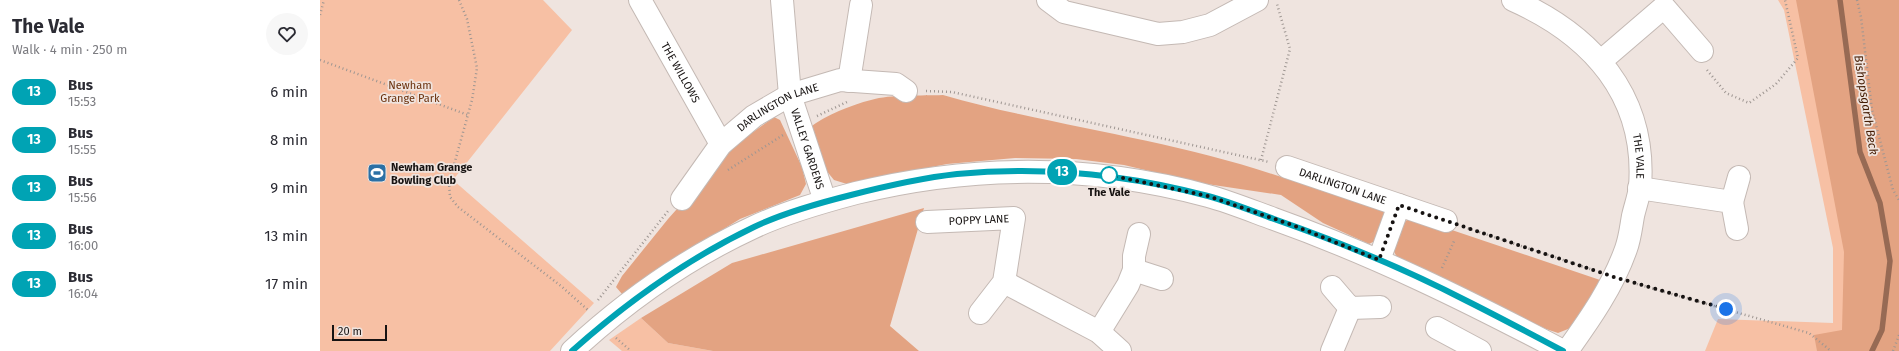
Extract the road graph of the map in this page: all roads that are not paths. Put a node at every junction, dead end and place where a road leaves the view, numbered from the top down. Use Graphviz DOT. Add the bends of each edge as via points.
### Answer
graph roads {
  1 [pos="640,0"];
  2 [pos="782,0"];
  3 [pos="1048,0"];
  4 [pos="1257,0"];
  5 [pos="1513,0"];
  6 [pos="1661,3"];
  7 [pos="861,5"];
  8 [pos="1702,51"];
  9 [pos="1601,61"];
  10 [pos="850,90"];
  11 [pos="906,91"];
  12 [pos="790,95"];
  13 [pos="722,144"];
  14 [pos="1287,167"];
  15 [pos="1739,177"];
  16 [pos="1640,188"];
  17 [pos="682,200"];
  18 [pos="825,201"];
  19 [pos="1732,202"];
  20 [pos="1399,205"];
  21 [pos="927,222"];
  22 [pos="1454,224"];
  23 [pos="1737,229"];
  24 [pos="1139,234"];
  25 [pos="1379,260"];
  26 [pos="1134,270"];
  27 [pos="1162,279"];
  28 [pos="1004,282"];
  29 [pos="1332,287"];
  30 [pos="1380,307"];
  31 [pos="1350,308"];
  32 [pos="980,313"];
  33 [pos="1437,328"];
  34 [pos="1099,332"];
  35 [pos="572,351"];
  36 [pos="1120,351"];
  37 [pos="1332,351"];
  38 [pos="1480,351"];
  39 [pos="1563,351"];
  40 [pos="1567,351"];
  1 -- 13 [label="street, THE WILLOWS"];
  2 -- 12 [label="street, VALLEY GARDENS"];
  3 -- 4 [label="street" via="1064,12 1158,34 1183,32 1210,25"];
  5 -- 9 [label="street, THE VALE" via="1556,22"];
  6 -- 8 [label="street"];
  6 -- 9 [label="street"];
  7 -- 10 [label="street"];
  9 -- 16 [label="street, THE VALE" via="1628,104 1637,134"];
  10 -- 11 [label="street, DARLINGTON LANE" via="896,84"];
  10 -- 12 [label="street, DARLINGTON LANE" via="840,80"];
  12 -- 13 [label="street, DARLINGTON LANE" via="754,116"];
  12 -- 18 [label="street, VALLEY GARDENS"];
  13 -- 17 [label="street, DARLINGTON LANE"];
  14 -- 20 [label="street, DARLINGTON LANE"];
  15 -- 19 [label="street"];
  16 -- 19 [label="street"];
  16 -- 40 [label="street, THE VALE" via="1626,248 1614,277"];
  18 -- 25 [label="street" via="891,185 956,174 1026,170 1109,175 1208,196 1295,226"];
  18 -- 35 [label="street" via="756,226 701,255 635,298 595,318"];
  19 -- 23 [label="street"];
  20 -- 22 [label="street, DARLINGTON LANE"];
  20 -- 25 [label="street, DARLINGTON LANE"];
  21 -- 28 [label="street, POPPY LANE" via="1014,218"];
  24 -- 26 [label="street"];
  25 -- 39 [label="street" via="1466,300"];
  26 -- 27 [label="street"];
  26 -- 34 [label="street" via="1128,285"];
  28 -- 32 [label="street, POPPY LANE"];
  28 -- 34 [label="street"];
  29 -- 31 [label="street"];
  30 -- 31 [label="street"];
  31 -- 37 [label="street"];
  33 -- 38 [label="street"];
  34 -- 36 [label="street"];
}
